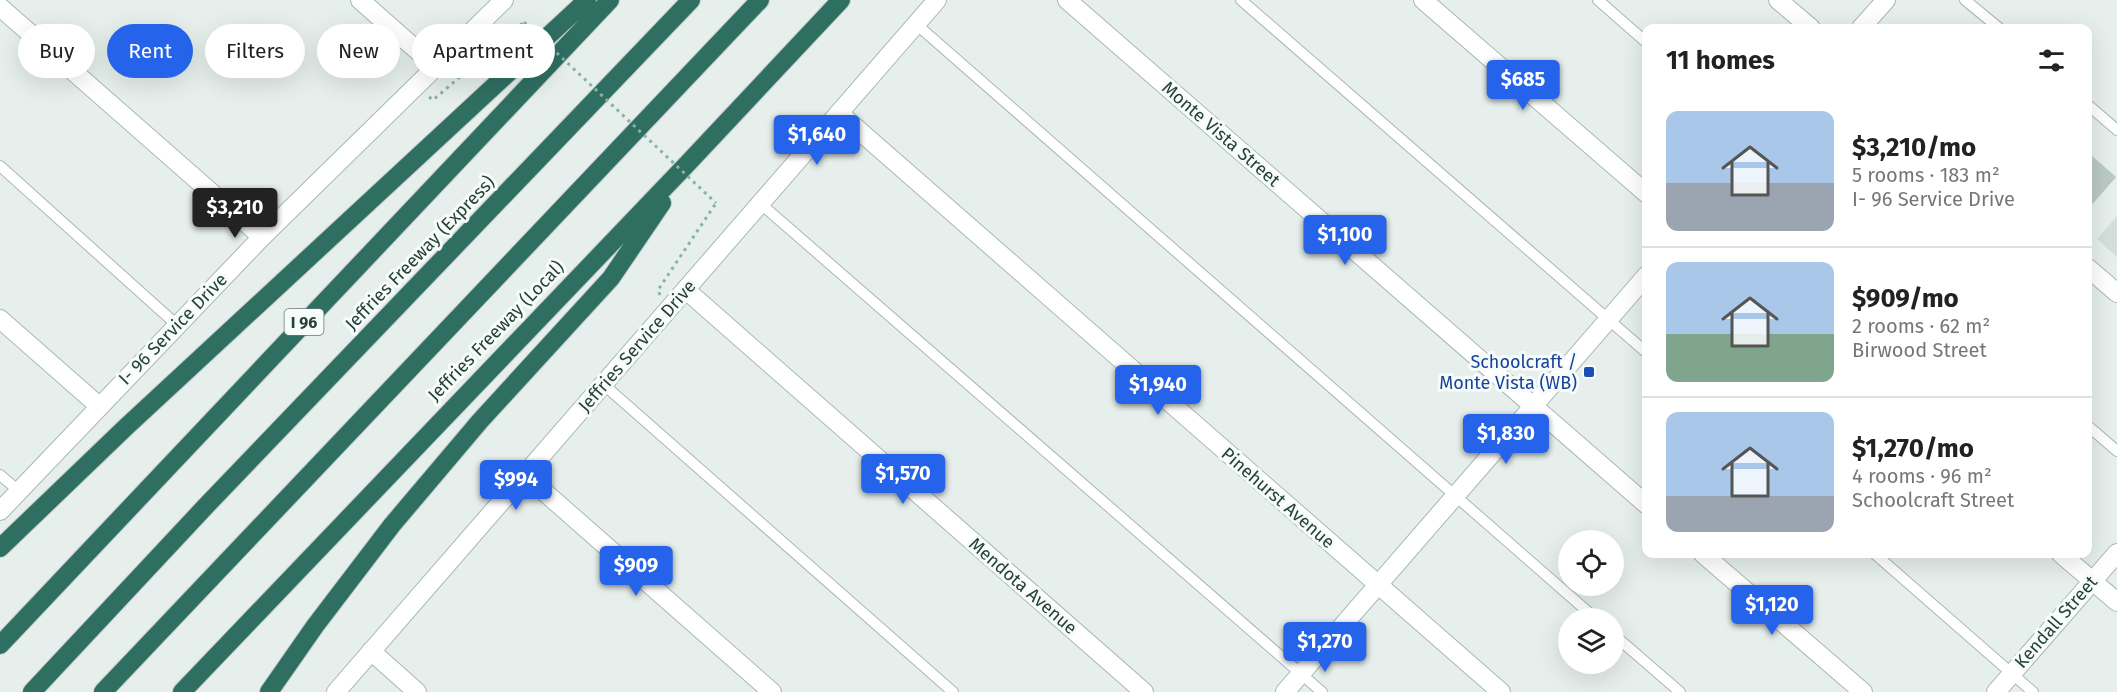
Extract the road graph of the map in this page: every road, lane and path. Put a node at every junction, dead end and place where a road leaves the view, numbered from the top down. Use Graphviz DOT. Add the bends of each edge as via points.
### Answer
graph roads {
  1 [pos="360,0"];
  2 [pos="504,0"];
  3 [pos="587,0"];
  4 [pos="610,0"];
  5 [pos="691,0"];
  6 [pos="760,0"];
  7 [pos="841,0"];
  8 [pos="937,0"];
  9 [pos="1067,0"];
  10 [pos="1241,0"];
  11 [pos="1423,0"];
  12 [pos="1598,0"];
  13 [pos="1778,0"];
  14 [pos="1886,0"];
  15 [pos="1965,0"];
  16 [pos="0,7"];
  17 [pos="480,24"];
  18 [pos="916,24"];
  19 [pos="1806,24"];
  20 [pos="1865,24"];
  21 [pos="1994,24"];
  22 [pos="1642,39"];
  23 [pos="412,46"];
  24 [pos="425,78"];
  25 [pos="417,86"];
  26 [pos="2092,108"];
  27 [pos="839,113"];
  28 [pos="2117,130"];
  29 [pos="688,162"];
  30 [pos="0,166"];
  31 [pos="1642,190"];
  32 [pos="760,204"];
  33 [pos="262,237"];
  34 [pos="2092,271"];
  35 [pos="1642,281"];
  36 [pos="2114,286"];
  37 [pos="686,290"];
  38 [pos="662,300"];
  39 [pos="0,319"];
  40 [pos="1609,319"];
  41 [pos="177,325"];
  42 [pos="1642,349"];
  43 [pos="603,384"];
  44 [pos="99,406"];
  45 [pos="1533,406"];
  46 [pos="2092,429"];
  47 [pos="2117,451"];
  48 [pos="524,474"];
  49 [pos="0,475"];
  50 [pos="19,491"];
  51 [pos="1455,496"];
  52 [pos="1642,501"];
  53 [pos="0,512"];
  54 [pos="0,548"];
  55 [pos="2117,553"];
  56 [pos="1708,558"];
  57 [pos="1880,558"];
  58 [pos="2066,558"];
  59 [pos="2093,581"];
  60 [pos="1378,585"];
  61 [pos="2117,602"];
  62 [pos="1584,608"];
  63 [pos="1624,643"];
  64 [pos="0,645"];
  65 [pos="371,651"];
  66 [pos="1301,674"];
  67 [pos="2012,674"];
  68 [pos="32,692"];
  69 [pos="104,692"];
  70 [pos="182,692"];
  71 [pos="269,692"];
  72 [pos="336,692"];
  73 [pos="417,692"];
  74 [pos="772,692"];
  75 [pos="953,692"];
  76 [pos="1144,692"];
  77 [pos="1285,692"];
  78 [pos="1322,692"];
  79 [pos="1501,692"];
  80 [pos="1680,692"];
  81 [pos="1863,692"];
  82 [pos="1996,692"];
  83 [pos="2033,692"];
  1 -- 23 [label="street"];
  2 -- 17 [label="street, I- 96 Service Drive"];
  3 -- 54 [label="highway"];
  4 -- 64 [label="highway, I 96"];
  5 -- 68 [label="highway, Jeffries Freeway (Express)"];
  6 -- 69 [label="highway"];
  7 -- 29 [label="highway, Jeffries Freeway (Local)"];
  8 -- 18 [label="street, Jeffries Service Drive"];
  9 -- 45 [label="street, Monte Vista Street"];
  10 -- 40 [label="lane"];
  11 -- 31 [label="street"];
  12 -- 22 [label="lane"];
  13 -- 19 [label="street"];
  14 -- 20 [label="street"];
  15 -- 21 [label="lane"];
  16 -- 33 [label="street"];
  18 -- 27 [label="street, Jeffries Service Drive"];
  18 -- 51 [label="lane"];
  24 -- 25 [label="street, I- 96 Service Drive"];
  25 -- 33 [label="street, I- 96 Service Drive"];
  25 -- 38 [label="path, bridge" via="432,100 524,22 716,203 658,290"];
  26 -- 28 [label="lane"];
  27 -- 32 [label="street, Jeffries Service Drive"];
  27 -- 60 [label="street, Pinehurst Avenue"];
  29 -- 70 [label="highway, Jeffries Freeway (Local)"];
  29 -- 71 [label="highway" via="611,278 480,421 399,517"];
  30 -- 41 [label="lane"];
  32 -- 37 [label="street, Jeffries Service Drive"];
  32 -- 66 [label="lane"];
  33 -- 41 [label="street, I- 96 Service Drive"];
  34 -- 36 [label="street"];
  35 -- 40 [label="street"];
  37 -- 43 [label="street, Jeffries Service Drive"];
  37 -- 76 [label="street, Mendota Avenue"];
  39 -- 44 [label="street"];
  40 -- 42 [label="lane"];
  40 -- 45 [label="street"];
  41 -- 44 [label="street, I- 96 Service Drive"];
  43 -- 48 [label="street, Jeffries Service Drive"];
  43 -- 75 [label="lane"];
  44 -- 50 [label="street, I- 96 Service Drive"];
  45 -- 51 [label="street"];
  45 -- 52 [label="street, Monte Vista Street"];
  46 -- 47 [label="lane"];
  48 -- 65 [label="street, Jeffries Service Drive"];
  48 -- 74 [label="street"];
  49 -- 50 [label="lane"];
  50 -- 53 [label="street, I- 96 Service Drive"];
  51 -- 60 [label="street"];
  51 -- 62 [label="lane"];
  55 -- 59 [label="street, Kendall Street"];
  56 -- 81 [label="street"];
  57 -- 67 [label="lane"];
  58 -- 59 [label="street"];
  59 -- 61 [label="street"];
  59 -- 67 [label="street, Kendall Street"];
  60 -- 66 [label="street"];
  60 -- 79 [label="street, Pinehurst Avenue"];
  63 -- 80 [label="lane"];
  65 -- 72 [label="street, Jeffries Service Drive"];
  65 -- 73 [label="street"];
  66 -- 77 [label="street"];
  66 -- 78 [label="lane"];
  67 -- 82 [label="street, Kendall Street"];
  67 -- 83 [label="lane"];
}
